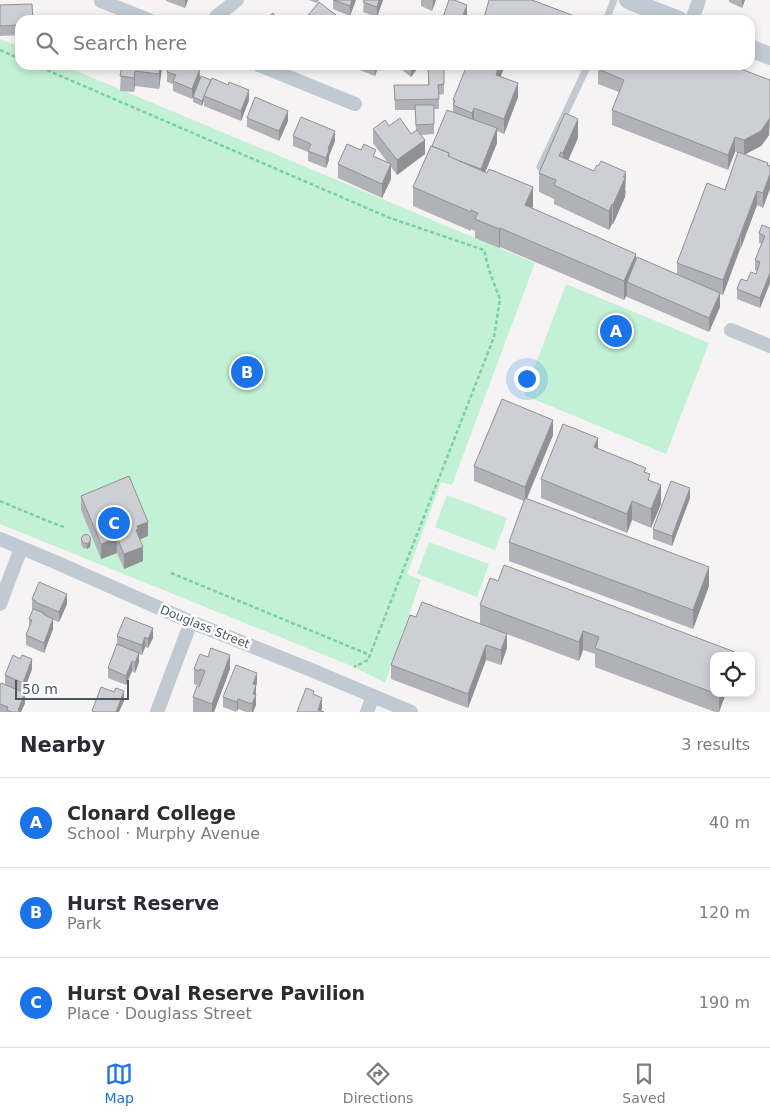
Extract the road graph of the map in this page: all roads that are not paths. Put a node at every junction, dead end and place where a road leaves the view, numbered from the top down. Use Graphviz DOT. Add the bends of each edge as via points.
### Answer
graph roads {
  1 [pos="101,0"];
  2 [pos="237,0"];
  3 [pos="614,0"];
  4 [pos="628,0"];
  5 [pos="699,0"];
  6 [pos="137,15"];
  7 [pos="219,15"];
  8 [pos="608,15"];
  9 [pos="666,15"];
  10 [pos="694,15"];
  11 [pos="755,50"];
  12 [pos="770,56"];
  13 [pos="271,70"];
  14 [pos="586,70"];
  15 [pos="355,104"];
  16 [pos="540,167"];
  17 [pos="731,330"];
  18 [pos="770,346"];
  19 [pos="0,539"];
  20 [pos="21,548"];
  21 [pos="0,604"];
  22 [pos="191,622"];
  23 [pos="374,696"];
  24 [pos="157,712"];
  25 [pos="367,712"];
  26 [pos="411,712"];
  1 -- 6 [label="street"];
  2 -- 7 [label="street"];
  3 -- 8 [label="lane"];
  4 -- 9 [label="street"];
  5 -- 10 [label="street"];
  11 -- 12 [label="street"];
  13 -- 15 [label="street"];
  14 -- 16 [label="lane"];
  17 -- 18 [label="street"];
  19 -- 20 [label="street, Douglass Street"];
  20 -- 21 [label="street"];
  20 -- 22 [label="street, Douglass Street"];
  22 -- 23 [label="street, Douglass Street"];
  22 -- 24 [label="street"];
  23 -- 25 [label="street"];
  23 -- 26 [label="street, Douglass Street"];
}
